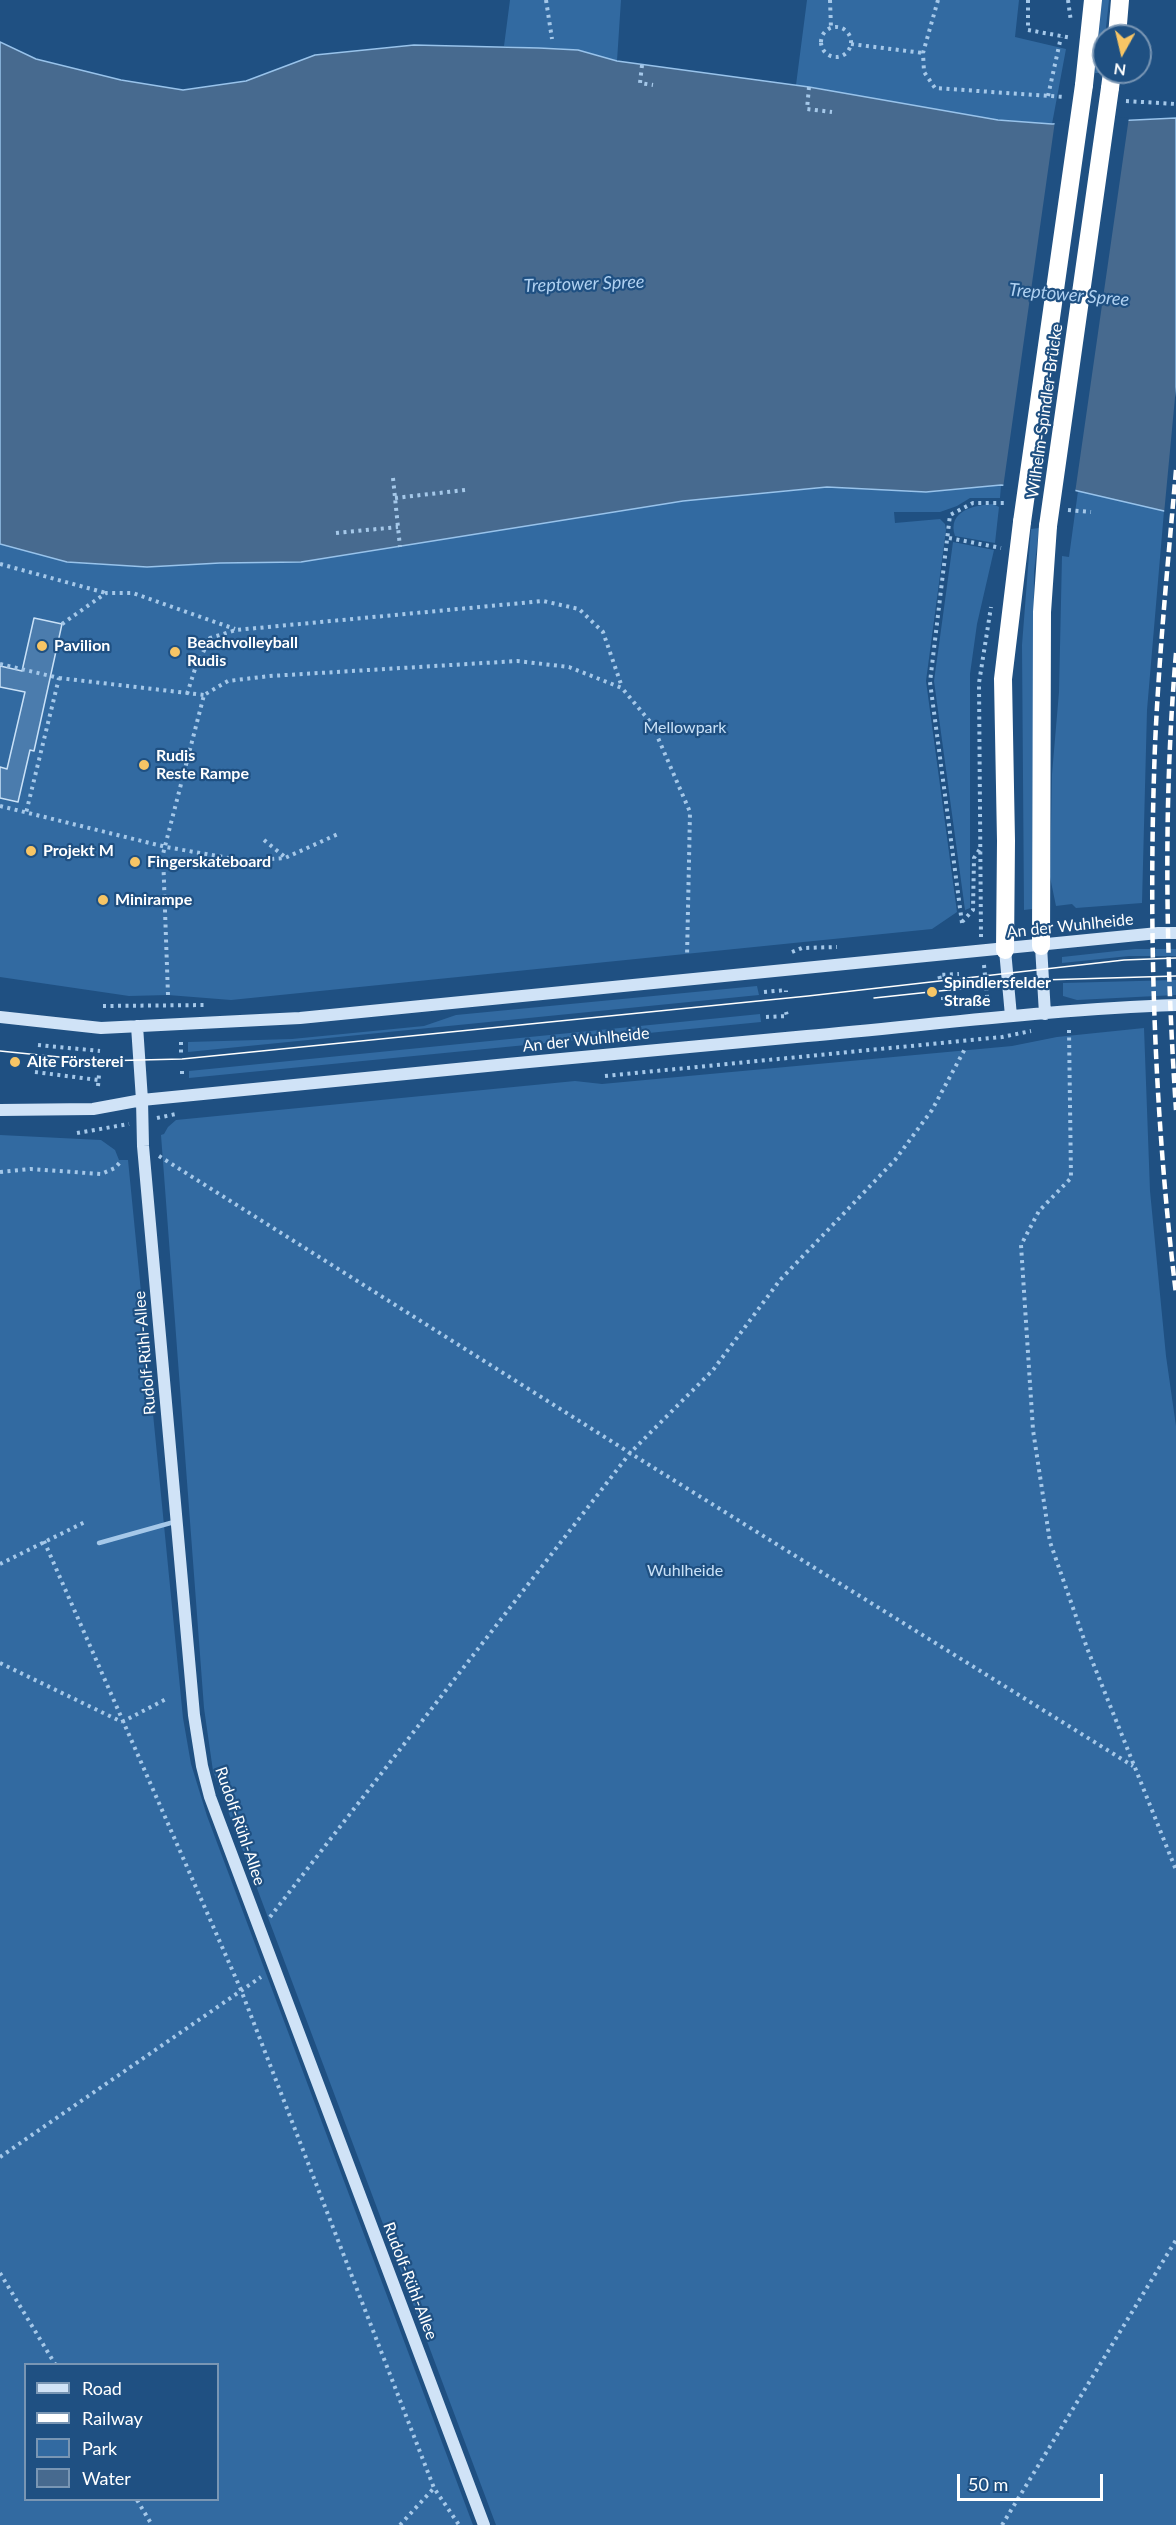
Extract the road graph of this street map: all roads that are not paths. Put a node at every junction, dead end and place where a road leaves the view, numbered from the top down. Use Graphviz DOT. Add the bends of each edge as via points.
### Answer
graph roads {
  1 [pos="1093,0"];
  2 [pos="1120,0"];
  3 [pos="1118,24"];
  4 [pos="1110,84"];
  5 [pos="1176,933"];
  6 [pos="1041,946"];
  7 [pos="1005,950"];
  8 [pos="1176,1005"];
  9 [pos="1045,1014"];
  10 [pos="0,1017"];
  11 [pos="1011,1017"];
  12 [pos="137,1026"];
  13 [pos="142,1100"];
  14 [pos="0,1110"];
  15 [pos="176,1521"];
  16 [pos="99,1543"];
  17 [pos="484,2525"];
  1 -- 7 [label="highway, Wilhelm-Spindler-Brücke, bridge" via="1003,679"];
  2 -- 3 [label="highway"];
  4 -- 6 [label="highway, Wilhelm-Spindler-Brücke, bridge" via="1048,526 1042,612"];
  5 -- 6 [label="main road, An der Wuhlheide"];
  6 -- 7 [label="main road, An der Wuhlheide"];
  6 -- 9 [label="main road"];
  7 -- 11 [label="main road"];
  7 -- 12 [label="main road, An der Wuhlheide" via="300,1018"];
  8 -- 9 [label="main road, An der Wuhlheide"];
  9 -- 11 [label="main road, An der Wuhlheide"];
  10 -- 12 [label="main road, An der Wuhlheide" via="101,1028"];
  11 -- 13 [label="main road, An der Wuhlheide"];
  12 -- 13 [label="main road, Rudolf-Rühl-Allee"];
  13 -- 14 [label="main road, An der Wuhlheide" via="93,1109"];
  13 -- 15 [label="main road, Rudolf-Rühl-Allee"];
  15 -- 16 [label="lane"];
  15 -- 17 [label="main road, Rudolf-Rühl-Allee" via="194,1715 210,1797"];
}
